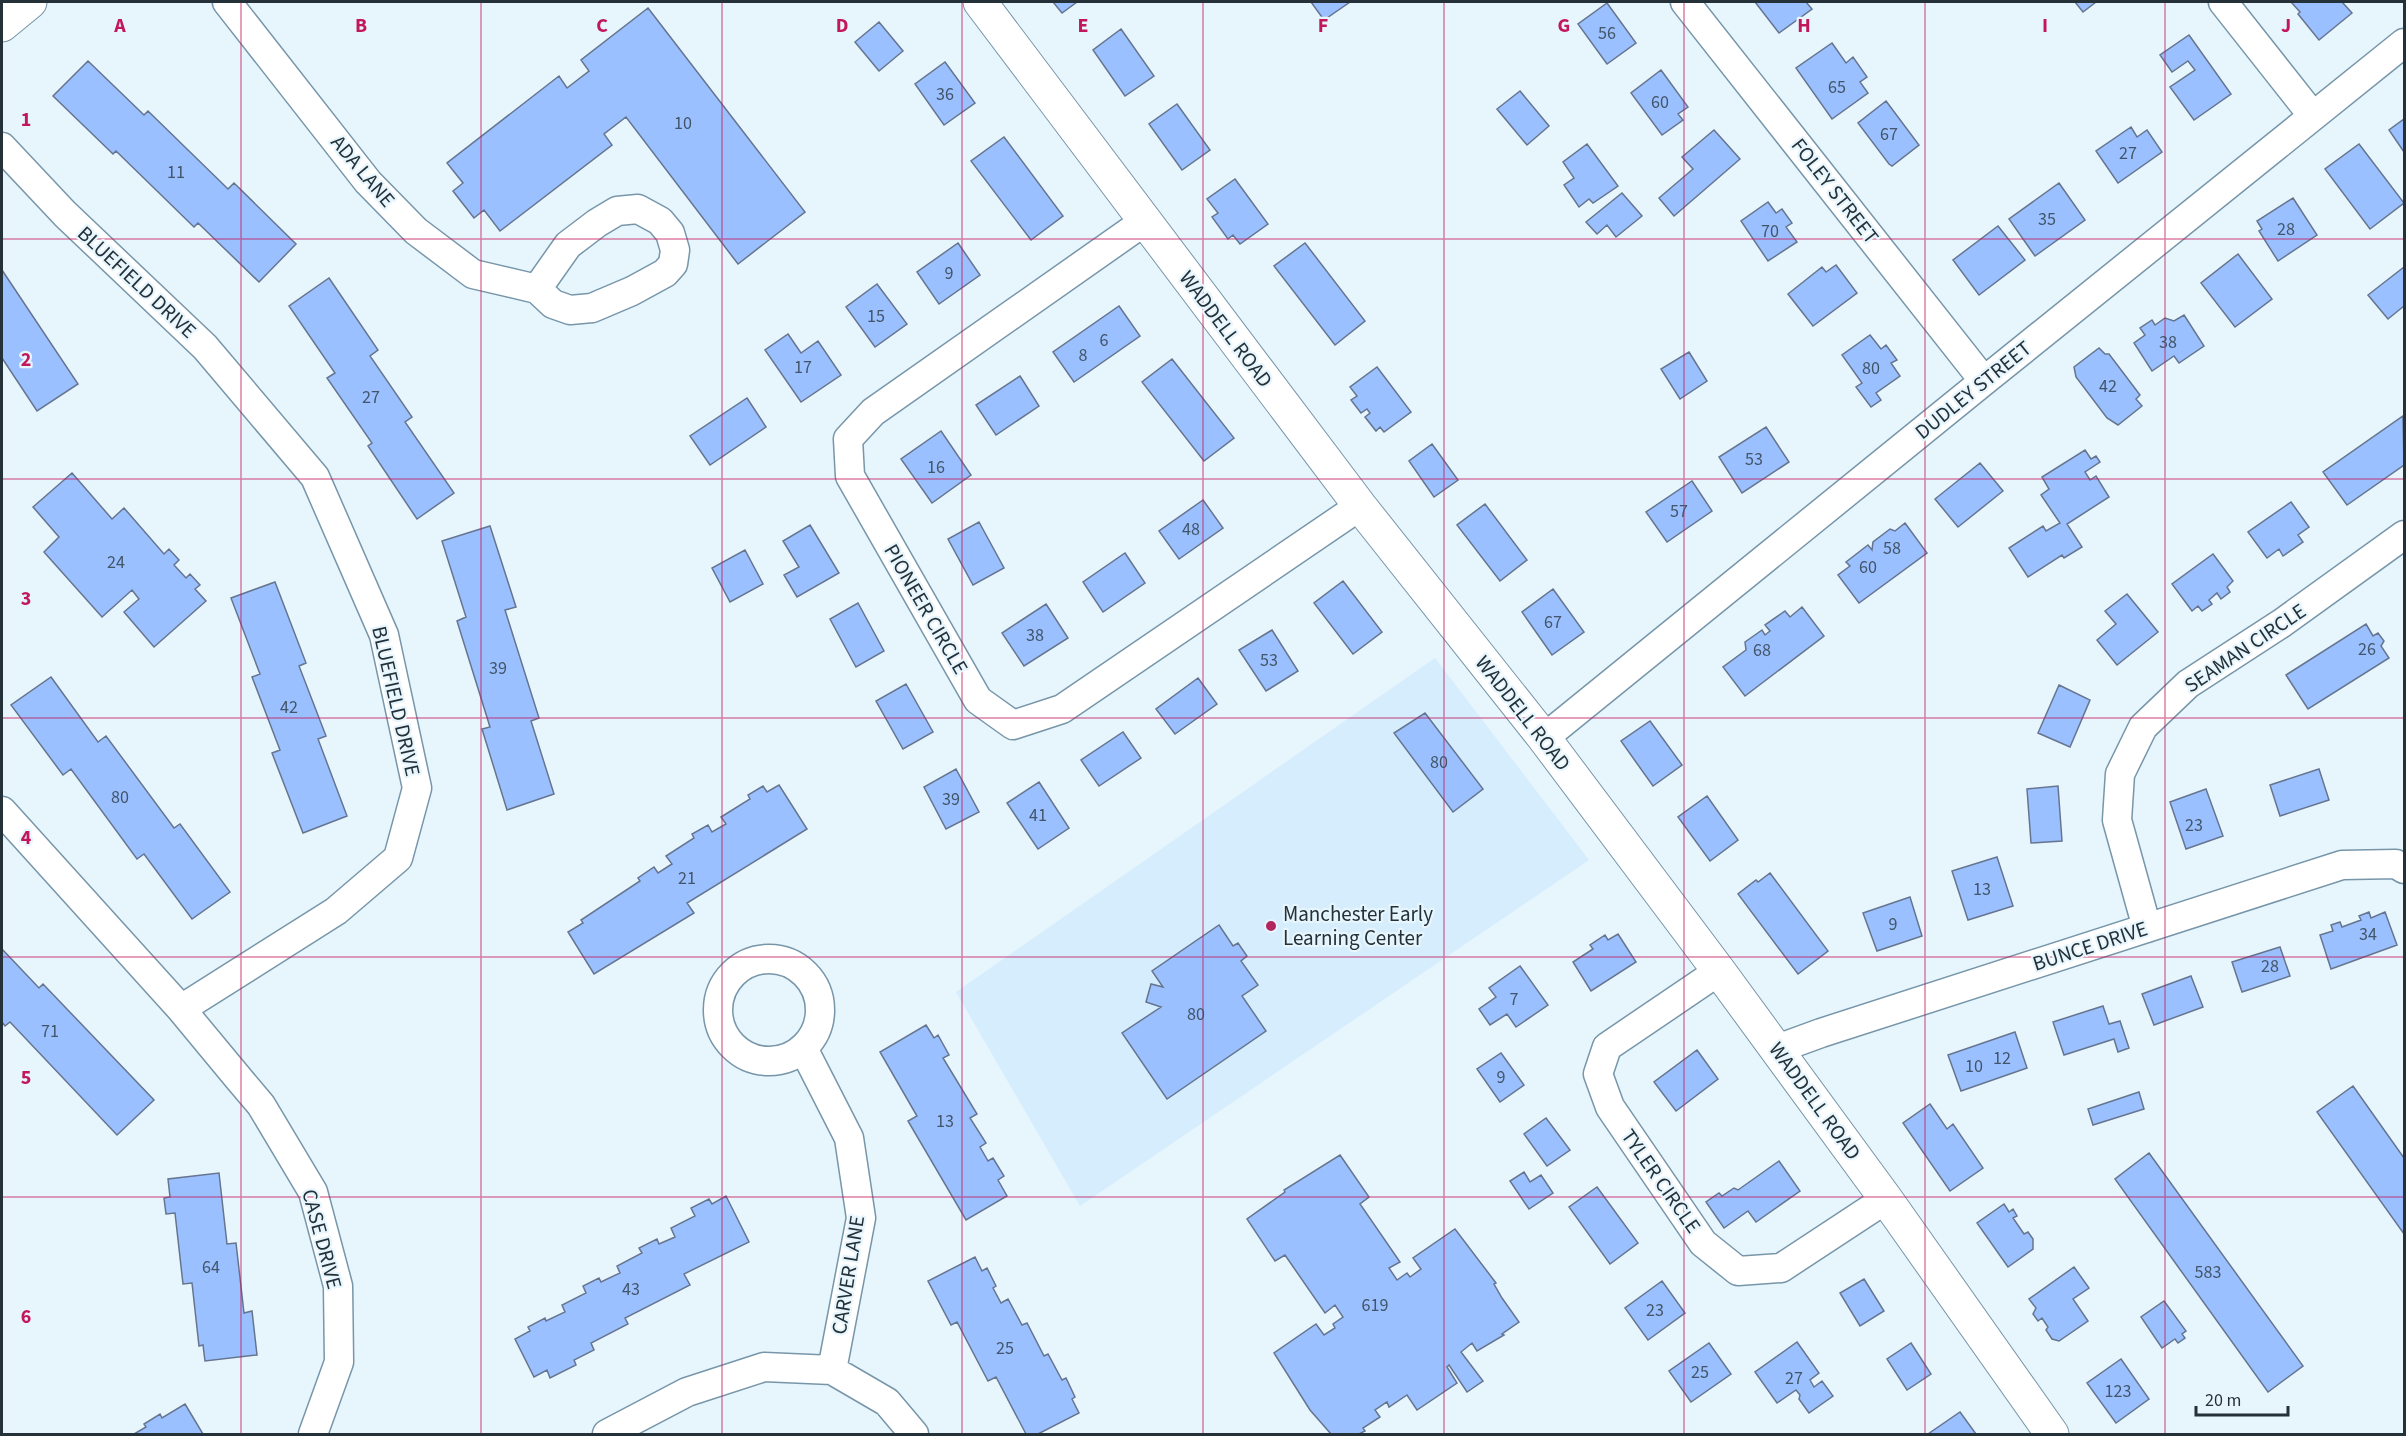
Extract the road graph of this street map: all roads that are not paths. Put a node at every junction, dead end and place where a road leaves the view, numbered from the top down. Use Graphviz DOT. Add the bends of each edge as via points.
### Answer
graph roads {
  1 [pos="30,2"];
  2 [pos="227,2"];
  3 [pos="980,2"];
  4 [pos="1685,2"];
  5 [pos="2223,2"];
  6 [pos="2,24"];
  7 [pos="2404,43"];
  8 [pos="2313,116"];
  9 [pos="2,147"];
  10 [pos="1145,221"];
  11 [pos="537,289"];
  12 [pos="1984,381"];
  13 [pos="1360,506"];
  14 [pos="2404,535"];
  15 [pos="1544,738"];
  16 [pos="2,811"];
  17 [pos="2404,869"];
  18 [pos="2147,928"];
  19 [pos="1719,971"];
  20 [pos="181,1009"];
  21 [pos="803,1048"];
  22 [pos="1778,1049"];
  23 [pos="1886,1199"];
  24 [pos="832,1370"];
  25 [pos="313,1434"];
  26 [pos="607,1434"];
  27 [pos="914,1434"];
  28 [pos="2052,1434"];
  1 -- 6 [label="street"];
  2 -- 11 [label="street, ADA LANE" via="368,182 416,231 473,274"];
  3 -- 10 [label="street, WADDELL ROAD"];
  4 -- 12 [label="street, FOLEY STREET"];
  5 -- 8 [label="street"];
  7 -- 8 [label="street, DUDLEY STREET"];
  8 -- 12 [label="street, DUDLEY STREET"];
  9 -- 20 [label="street, BLUEFIELD DRIVE" via="65,214 206,347 315,477 384,635 417,788 398,858 336,911"];
  10 -- 13 [label="street, WADDELL ROAD"];
  10 -- 13 [label="street, PIONEER CIRCLE" via="873,412 848,439 850,476 978,700 1013,725 1062,710"];
  11 -- 11 [label="street, ADA LANE" via="553,304 570,310 592,308 665,273 673,264 675,250 670,233 660,221 638,209 617,211 568,245"];
  12 -- 15 [label="street, DUDLEY STREET"];
  13 -- 15 [label="street, WADDELL ROAD"];
  14 -- 18 [label="street, SEAMAN CIRCLE" via="2282,623 2188,684 2143,727 2120,774 2117,820"];
  15 -- 19 [label="street, WADDELL ROAD"];
  16 -- 20 [label="street"];
  17 -- 18 [label="street, BUNCE DRIVE" via="2396,864 2342,865"];
  18 -- 22 [label="street, BUNCE DRIVE"];
  19 -- 22 [label="street, WADDELL ROAD"];
  19 -- 23 [label="street, TYLER CIRCLE" via="1607,1047 1598,1074 1610,1107 1703,1243 1738,1271 1781,1268"];
  20 -- 25 [label="street, CASE DRIVE" via="261,1106 313,1192 338,1286 339,1362"];
  21 -- 24 [label="street, CARVER LANE" via="849,1138 861,1218"];
  22 -- 23 [label="street, WADDELL ROAD"];
  23 -- 28 [label="street, WADDELL ROAD"];
  24 -- 26 [label="street" via="764,1367 687,1392"];
  24 -- 27 [label="street" via="887,1402"];
}
